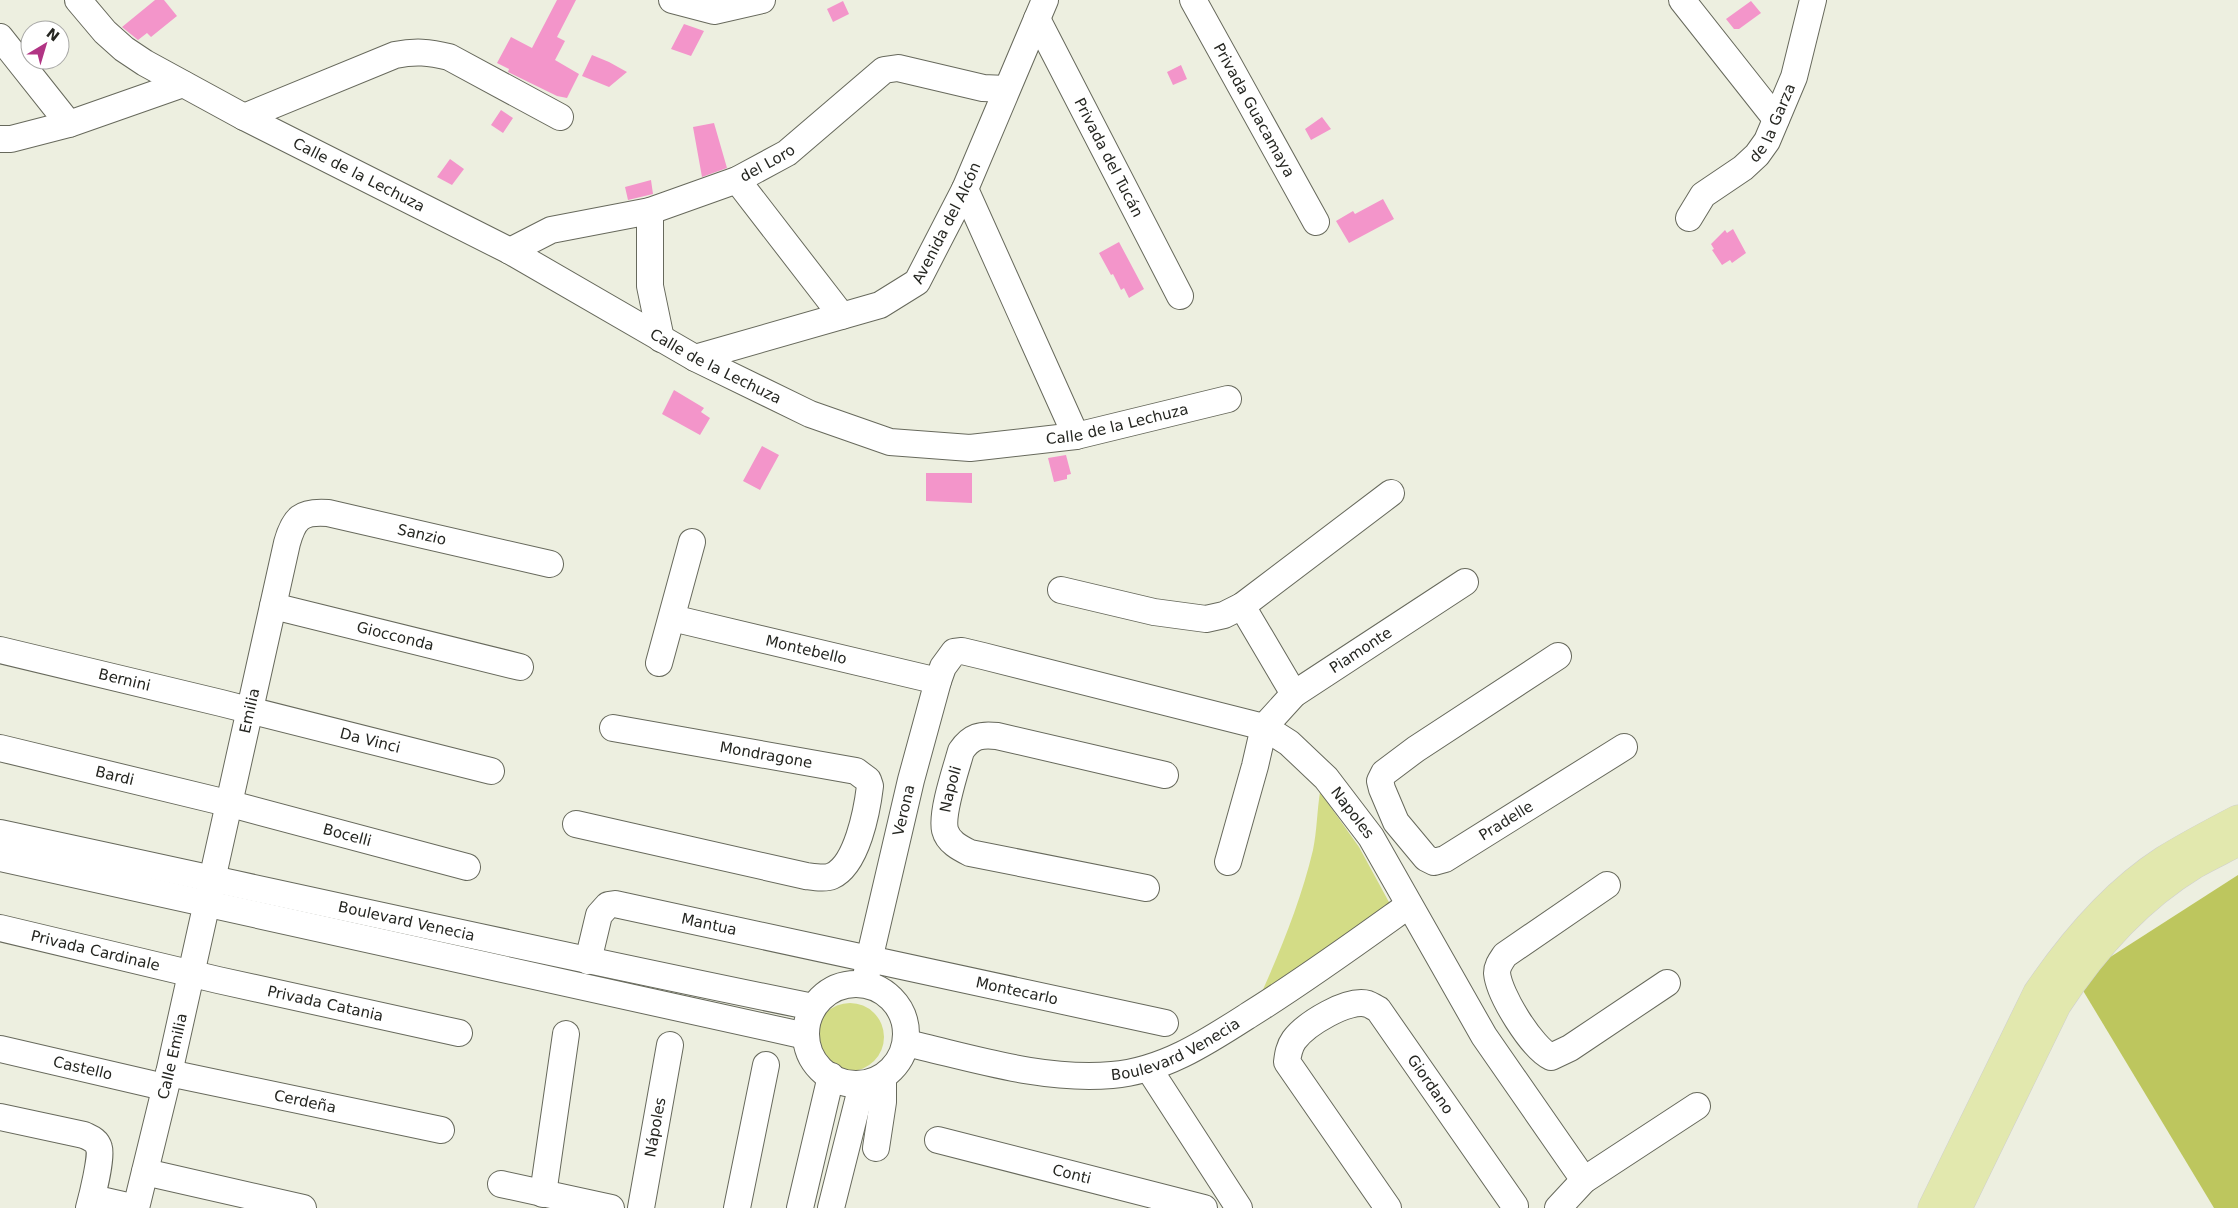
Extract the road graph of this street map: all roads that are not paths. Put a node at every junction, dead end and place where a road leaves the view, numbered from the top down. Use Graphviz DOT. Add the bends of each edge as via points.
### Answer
graph roads {
  1 [pos="78,0"];
  2 [pos="672,0"];
  3 [pos="762,0"];
  4 [pos="1193,0"];
  5 [pos="1682,0"];
  6 [pos="1813,0"];
  7 [pos="1041,10"];
  8 [pos="0,37"];
  9 [pos="183,84"];
  10 [pos="1006,89"];
  11 [pos="244,117"];
  12 [pos="560,117"];
  13 [pos="1776,120"];
  14 [pos="69,124"];
  15 [pos="0,139"];
  16 [pos="737,180"];
  17 [pos="965,189"];
  18 [pos="650,211"];
  19 [pos="1689,218"];
  20 [pos="1316,222"];
  21 [pos="510,251"];
  22 [pos="1180,296"];
  23 [pos="842,316"];
  24 [pos="661,339"];
  25 [pos="695,358"];
  26 [pos="1228,399"];
  27 [pos="1076,436"];
  28 [pos="1391,493"];
  29 [pos="297,520"];
  30 [pos="692,542"];
  31 [pos="550,564"];
  32 [pos="1465,582"];
  33 [pos="1061,590"];
  34 [pos="272,606"];
  35 [pos="1242,606"];
  36 [pos="672,618"];
  37 [pos="0,650"];
  38 [pos="962,651"];
  39 [pos="1558,656"];
  40 [pos="659,663"];
  41 [pos="520,667"];
  42 [pos="938,680"];
  43 [pos="1294,694"];
  44 [pos="248,710"];
  45 [pos="1264,727"];
  46 [pos="613,728"];
  47 [pos="1624,747"];
  48 [pos="0,748"];
  49 [pos="491,771"];
  50 [pos="1165,775"];
  51 [pos="911,780"];
  52 [pos="951,788"];
  53 [pos="227,803"];
  54 [pos="2238,818"];
  55 [pos="1396,822"];
  56 [pos="576,824"];
  57 [pos="861,826"];
  58 [pos="0,833"];
  59 [pos="898,835"];
  60 [pos="1371,837"];
  61 [pos="2238,842"];
  62 [pos="2190,857"];
  63 [pos="0,858"];
  64 [pos="1228,862"];
  65 [pos="467,867"];
  66 [pos="211,877"];
  67 [pos="1607,885"];
  68 [pos="1146,888"];
  69 [pos="206,903"];
  70 [pos="1408,905"];
  71 [pos="0,928"];
  72 [pos="588,961"];
  73 [pos="867,972"];
  74 [pos="191,973"];
  75 [pos="1667,983"];
  76 [pos="1299,984"];
  77 [pos="813,1007"];
  78 [pos="1324,1016"];
  79 [pos="1513,1016"];
  80 [pos="1165,1023"];
  81 [pos="459,1033"];
  82 [pos="566,1034"];
  83 [pos="806,1036"];
  84 [pos="1484,1036"];
  85 [pos="906,1043"];
  86 [pos="670,1045"];
  87 [pos="0,1049"];
  88 [pos="766,1065"];
  89 [pos="1149,1069"];
  90 [pos="831,1076"];
  91 [pos="166,1080"];
  92 [pos="873,1081"];
  93 [pos="1697,1106"];
  94 [pos="0,1117"];
  95 [pos="440,1130"];
  96 [pos="938,1140"];
  97 [pos="876,1148"];
  98 [pos="145,1172"];
  99 [pos="1584,1180"];
  100 [pos="501,1184"];
  101 [pos="543,1194"];
  102 [pos="91,1203"];
  103 [pos="1515,1206"];
  104 [pos="136,1208"];
  105 [pos="303,1208"];
  106 [pos="611,1208"];
  107 [pos="641,1208"];
  108 [pos="737,1208"];
  109 [pos="800,1208"];
  110 [pos="831,1208"];
  111 [pos="1204,1208"];
  112 [pos="1239,1208"];
  113 [pos="1388,1208"];
  114 [pos="1558,1208"];
  115 [pos="1932,1208"];
  116 [pos="1958,1208"];
  1 -- 9 [label="street, Calle de la Lechuza" via="124,49"];
  2 -- 3 [label="street" via="714,11"];
  4 -- 20 [label="street, Privada Guacamaya"];
  5 -- 13 [label="street"];
  6 -- 13 [label="street, de la Garza" via="1794,77"];
  7 -- 10 [label="street, Avenida del Alcón"];
  7 -- 22 [label="street, Privada del Tucán"];
  8 -- 14 [label="street"];
  9 -- 11 [label="street, Calle de la Lechuza"];
  9 -- 14 [label="street"];
  10 -- 16 [label="street, del Loro" via="983,88 898,68 884,70 787,153"];
  10 -- 17 [label="street, Avenida del Alcón"];
  11 -- 12 [label="street" via="395,55 430,52 448,57"];
  11 -- 21 [label="street, Calle de la Lechuza"];
  13 -- 19 [label="street, de la Garza" via="1757,155 1702,195"];
  14 -- 15 [label="street"];
  16 -- 18 [label="street, del Loro"];
  16 -- 23 [label="street"];
  17 -- 23 [label="street, Avenida del Alcón" via="917,282 880,305"];
  17 -- 27 [label="street"];
  18 -- 21 [label="street, del Loro" via="551,230"];
  18 -- 24 [label="street" via="650,286"];
  21 -- 24 [label="street, Calle de la Lechuza"];
  23 -- 25 [label="street, Avenida del Alcón"];
  24 -- 25 [label="street, Calle de la Lechuza"];
  25 -- 27 [label="street, Calle de la Lechuza" via="810,414 890,442 970,448"];
  26 -- 27 [label="street, Calle de la Lechuza"];
  28 -- 35 [label="street"];
  29 -- 31 [label="street, Sanzio" via="304,514 328,512"];
  29 -- 34 [label="street, Emilia" via="287,543"];
  30 -- 36 [label="street"];
  32 -- 43 [label="street, Piamonte"];
  33 -- 35 [label="street" via="1154,612 1206,619"];
  34 -- 41 [label="street, Giocconda"];
  34 -- 44 [label="street, Emilia"];
  35 -- 43 [label="street"];
  36 -- 40 [label="street"];
  36 -- 42 [label="street, Montebello"];
  37 -- 44 [label="street, Bernini"];
  38 -- 42 [label="street, Verona" via="954,652 948,658"];
  38 -- 45 [label="street, Napoles"];
  39 -- 55 [label="street, Pradelle" via="1384,773 1380,781"];
  42 -- 51 [label="street, Verona"];
  43 -- 45 [label="street, Piamonte"];
  44 -- 49 [label="street, Da Vinci"];
  44 -- 53 [label="street, Emilia"];
  45 -- 60 [label="street, Napoles" via="1289,743 1326,778"];
  45 -- 64 [label="street"];
  46 -- 57 [label="street, Mondragone" via="856,771 868,780 870,786"];
  47 -- 55 [label="street, Pradelle" via="1445,859 1434,862 1426,858"];
  48 -- 53 [label="street, Bardi"];
  50 -- 52 [label="street, Napoli" via="985,735 974,737 961,751"];
  51 -- 52 [label="street"];
  51 -- 59 [label="street, Verona"];
  52 -- 68 [label="street, Napoli" via="945,830 959,848 986,857"];
  53 -- 65 [label="street, Bocelli"];
  53 -- 66 [label="street, Emilia"];
  54 -- 62 [label="main road"];
  55 -- 60 [label="street"];
  56 -- 57 [label="street" via="817,877 830,877 846,867"];
  57 -- 59 [label="street"];
  58 -- 66 [label="street, Boulevard Venecia"];
  59 -- 73 [label="street, Verona"];
  60 -- 70 [label="street, Napoles"];
  61 -- 62 [label="main road"];
  62 -- 115 [label="main road" via="2163,861 2108,907 2054,968 2038,993"];
  62 -- 116 [label="main road" via="2119,926 2073,981 2044,1030"];
  63 -- 69 [label="street, Boulevard Venecia"];
  66 -- 69 [label="street, Emilia"];
  66 -- 72 [label="street, Boulevard Venecia"];
  67 -- 79 [label="street" via="1505,955 1499,963 1497,972"];
  69 -- 74 [label="street, Calle Emilia"];
  69 -- 83 [label="street, Boulevard Venecia"];
  70 -- 76 [label="street, Boulevard Venecia"];
  70 -- 84 [label="street, Napoles"];
  71 -- 74 [label="street, Privada Cardinale"];
  72 -- 73 [label="street, Mantua" via="599,915 608,905 615,904"];
  72 -- 77 [label="street, Boulevard Venecia"];
  73 -- 77 [label="street" via="827,992"];
  73 -- 80 [label="street, Montecarlo"];
  73 -- 85 [label="street" via="902,1013"];
  74 -- 81 [label="street, Privada Catania"];
  74 -- 91 [label="street, Calle Emilia"];
  75 -- 79 [label="street" via="1570,1048 1551,1057 1543,1053"];
  76 -- 78 [label="street"];
  76 -- 89 [label="street, Boulevard Venecia" via="1199,1047"];
  77 -- 83 [label="street"];
  78 -- 103 [label="street, Giordano" via="1358,1003 1378,1009"];
  78 -- 113 [label="street, Giordano" via="1293,1041 1287,1062"];
  79 -- 84 [label="street"];
  82 -- 101 [label="street"];
  83 -- 90 [label="street" via="814,1062"];
  84 -- 99 [label="street, Napoles"];
  85 -- 89 [label="street, Boulevard Venecia" via="1044,1073 1112,1075"];
  85 -- 92 [label="street" via="897,1063"];
  86 -- 107 [label="street, Nápoles"];
  87 -- 91 [label="street, Castello"];
  88 -- 108 [label="street"];
  89 -- 112 [label="street"];
  90 -- 92 [label="street" via="845,1083"];
  90 -- 109 [label="street"];
  91 -- 95 [label="street, Cerdeña"];
  91 -- 98 [label="street, Calle Emilia"];
  92 -- 97 [label="street" via="883,1102"];
  92 -- 110 [label="street"];
  93 -- 99 [label="street"];
  94 -- 102 [label="street" via="84,1135 96,1141 100,1148"];
  96 -- 111 [label="street, Conti"];
  98 -- 104 [label="street, Calle Emilia"];
  98 -- 105 [label="street"];
  99 -- 114 [label="street"];
  100 -- 101 [label="street"];
  101 -- 106 [label="street"];
  102 -- 104 [label="street"];
}
